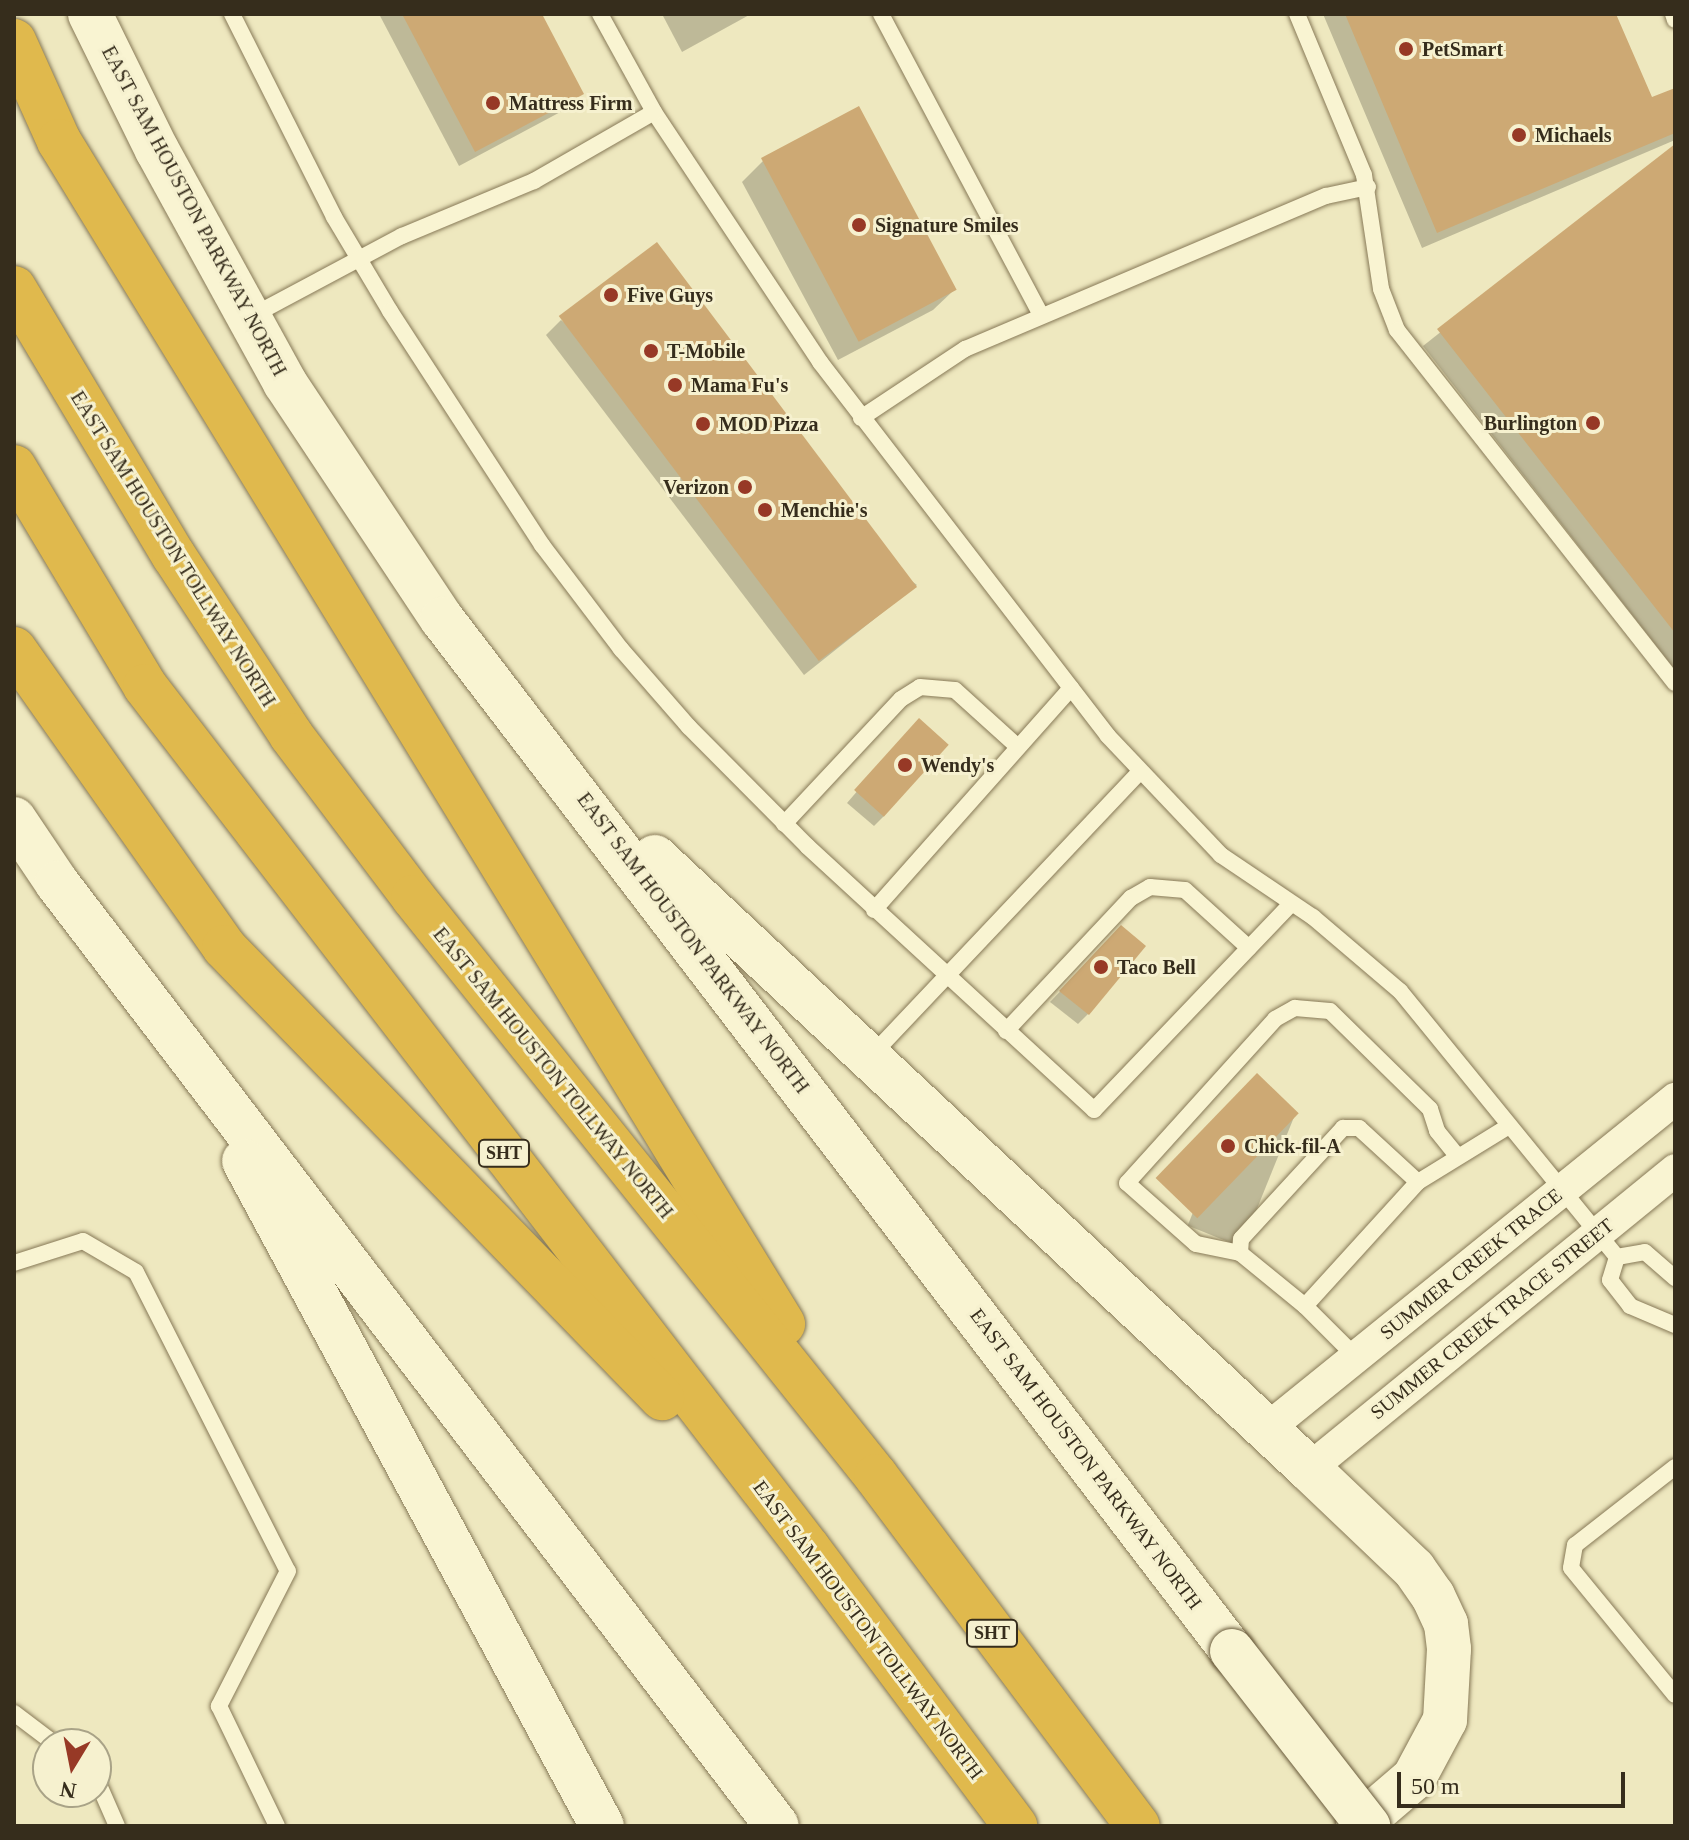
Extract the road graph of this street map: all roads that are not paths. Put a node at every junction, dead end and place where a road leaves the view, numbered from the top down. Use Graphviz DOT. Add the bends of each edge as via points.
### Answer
graph roads {
  1 [pos="90,14"];
  2 [pos="232,14"];
  3 [pos="600,14"];
  4 [pos="881,14"];
  5 [pos="1297,14"];
  6 [pos="1673,14"];
  7 [pos="1675,20"];
  8 [pos="14,41"];
  9 [pos="654,112"];
  10 [pos="1368,187"];
  11 [pos="359,259"];
  12 [pos="14,288"];
  13 [pos="1041,315"];
  14 [pos="248,318"];
  15 [pos="861,418"];
  16 [pos="14,467"];
  17 [pos="14,649"];
  18 [pos="1675,683"];
  19 [pos="1071,688"];
  20 [pos="1017,746"];
  21 [pos="563,771"];
  22 [pos="1139,773"];
  23 [pos="14,819"];
  24 [pos="784,824"];
  25 [pos="1291,904"];
  26 [pos="874,910"];
  27 [pos="1249,948"];
  28 [pos="946,978"];
  29 [pos="1006,1031"];
  30 [pos="179,1039"];
  31 [pos="869,1059"];
  32 [pos="1675,1099"];
  33 [pos="1509,1126"];
  34 [pos="1458,1157"];
  35 [pos="1675,1170"];
  36 [pos="1418,1182"];
  37 [pos="1561,1190"];
  38 [pos="1595,1234"];
  39 [pos="1240,1253"];
  40 [pos="1617,1257"];
  41 [pos="14,1263"];
  42 [pos="1675,1278"];
  43 [pos="1305,1306"];
  44 [pos="1675,1325"];
  45 [pos="1356,1357"];
  46 [pos="1267,1429"];
  47 [pos="1675,1467"];
  48 [pos="1309,1469"];
  49 [pos="876,1476"];
  50 [pos="808,1548"];
  51 [pos="1675,1695"];
  52 [pos="14,1713"];
  53 [pos="34,1728"];
  54 [pos="277,1826"];
  55 [pos="602,1826"];
  56 [pos="777,1826"];
  57 [pos="1015,1826"];
  58 [pos="1138,1826"];
  59 [pos="1358,1826"];
  60 [pos="1368,1826"];
  1 -- 14 [label="main road, EAST SAM HOUSTON PARKWAY NORTH"];
  2 -- 11 [label="lane"];
  3 -- 9 [label="lane"];
  4 -- 13 [label="lane"];
  5 -- 10 [label="lane"];
  6 -- 7 [label="lane"];
  8 -- 49 [label="highway" via="59,141"];
  9 -- 11 [label="lane" via="534,181 433,221"];
  9 -- 15 [label="lane"];
  10 -- 13 [label="lane" via="1326,196"];
  10 -- 18 [label="lane" via="1381,289 1397,330"];
  11 -- 14 [label="lane"];
  11 -- 24 [label="lane" via="496,478 589,609 680,718"];
  12 -- 49 [label="highway, EAST SAM HOUSTON TOLLWAY NORTH / SHT" via="174,556 291,735 413,897"];
  13 -- 15 [label="lane" via="934,366"];
  14 -- 21 [label="main road, EAST SAM HOUSTON PARKWAY NORTH" via="442,619"];
  15 -- 19 [label="lane"];
  16 -- 50 [label="highway, EAST SAM HOUSTON TOLLWAY NORTH / SHT" via="145,686"];
  17 -- 50 [label="highway" via="224,947"];
  19 -- 20 [label="lane"];
  19 -- 22 [label="lane"];
  20 -- 24 [label="lane" via="955,690 920,687 901,699"];
  20 -- 26 [label="lane"];
  21 -- 31 [label="main road"];
  21 -- 60 [label="main road, EAST SAM HOUSTON PARKWAY NORTH, bridge"];
  22 -- 25 [label="lane" via="1221,855"];
  22 -- 28 [label="lane"];
  23 -- 30 [label="main road"];
  24 -- 26 [label="lane"];
  25 -- 27 [label="lane"];
  25 -- 33 [label="lane" via="1359,953 1400,991"];
  26 -- 28 [label="lane"];
  27 -- 29 [label="lane" via="1185,890 1150,887 1131,898"];
  27 -- 29 [label="lane" via="1094,1110"];
  28 -- 29 [label="lane"];
  28 -- 31 [label="lane"];
  30 -- 55 [label="main road"];
  30 -- 56 [label="main road"];
  31 -- 46 [label="main road"];
  32 -- 37 [label="street, SUMMER CREEK TRACE"];
  33 -- 34 [label="lane"];
  33 -- 37 [label="lane"];
  34 -- 36 [label="lane"];
  34 -- 39 [label="lane" via="1437,1131 1430,1109 1330,1011 1295,1008 1275,1019 1127,1183 1196,1244"];
  35 -- 38 [label="street, SUMMER CREEK TRACE STREET"];
  36 -- 39 [label="lane" via="1359,1128 1343,1128 1241,1239"];
  36 -- 43 [label="lane"];
  37 -- 38 [label="lane"];
  37 -- 45 [label="street, SUMMER CREEK TRACE"];
  38 -- 40 [label="lane"];
  38 -- 48 [label="street, SUMMER CREEK TRACE STREET"];
  39 -- 43 [label="lane"];
  40 -- 42 [label="lane" via="1645,1252"];
  40 -- 44 [label="lane" via="1610,1280 1630,1306"];
  41 -- 54 [label="lane" via="83,1241 136,1272 288,1571 219,1706"];
  43 -- 45 [label="lane"];
  45 -- 46 [label="street, SUMMER CREEK TRACE"];
  46 -- 48 [label="main road"];
  47 -- 51 [label="lane" via="1575,1545 1571,1568"];
  48 -- 59 [label="main road" via="1414,1569 1446,1624 1451,1671 1437,1742 1414,1778"];
  49 -- 58 [label="highway, EAST SAM HOUSTON TOLLWAY NORTH / SHT"];
  50 -- 57 [label="highway, EAST SAM HOUSTON TOLLWAY NORTH / SHT"];
  52 -- 53 [label="lane"];
}
